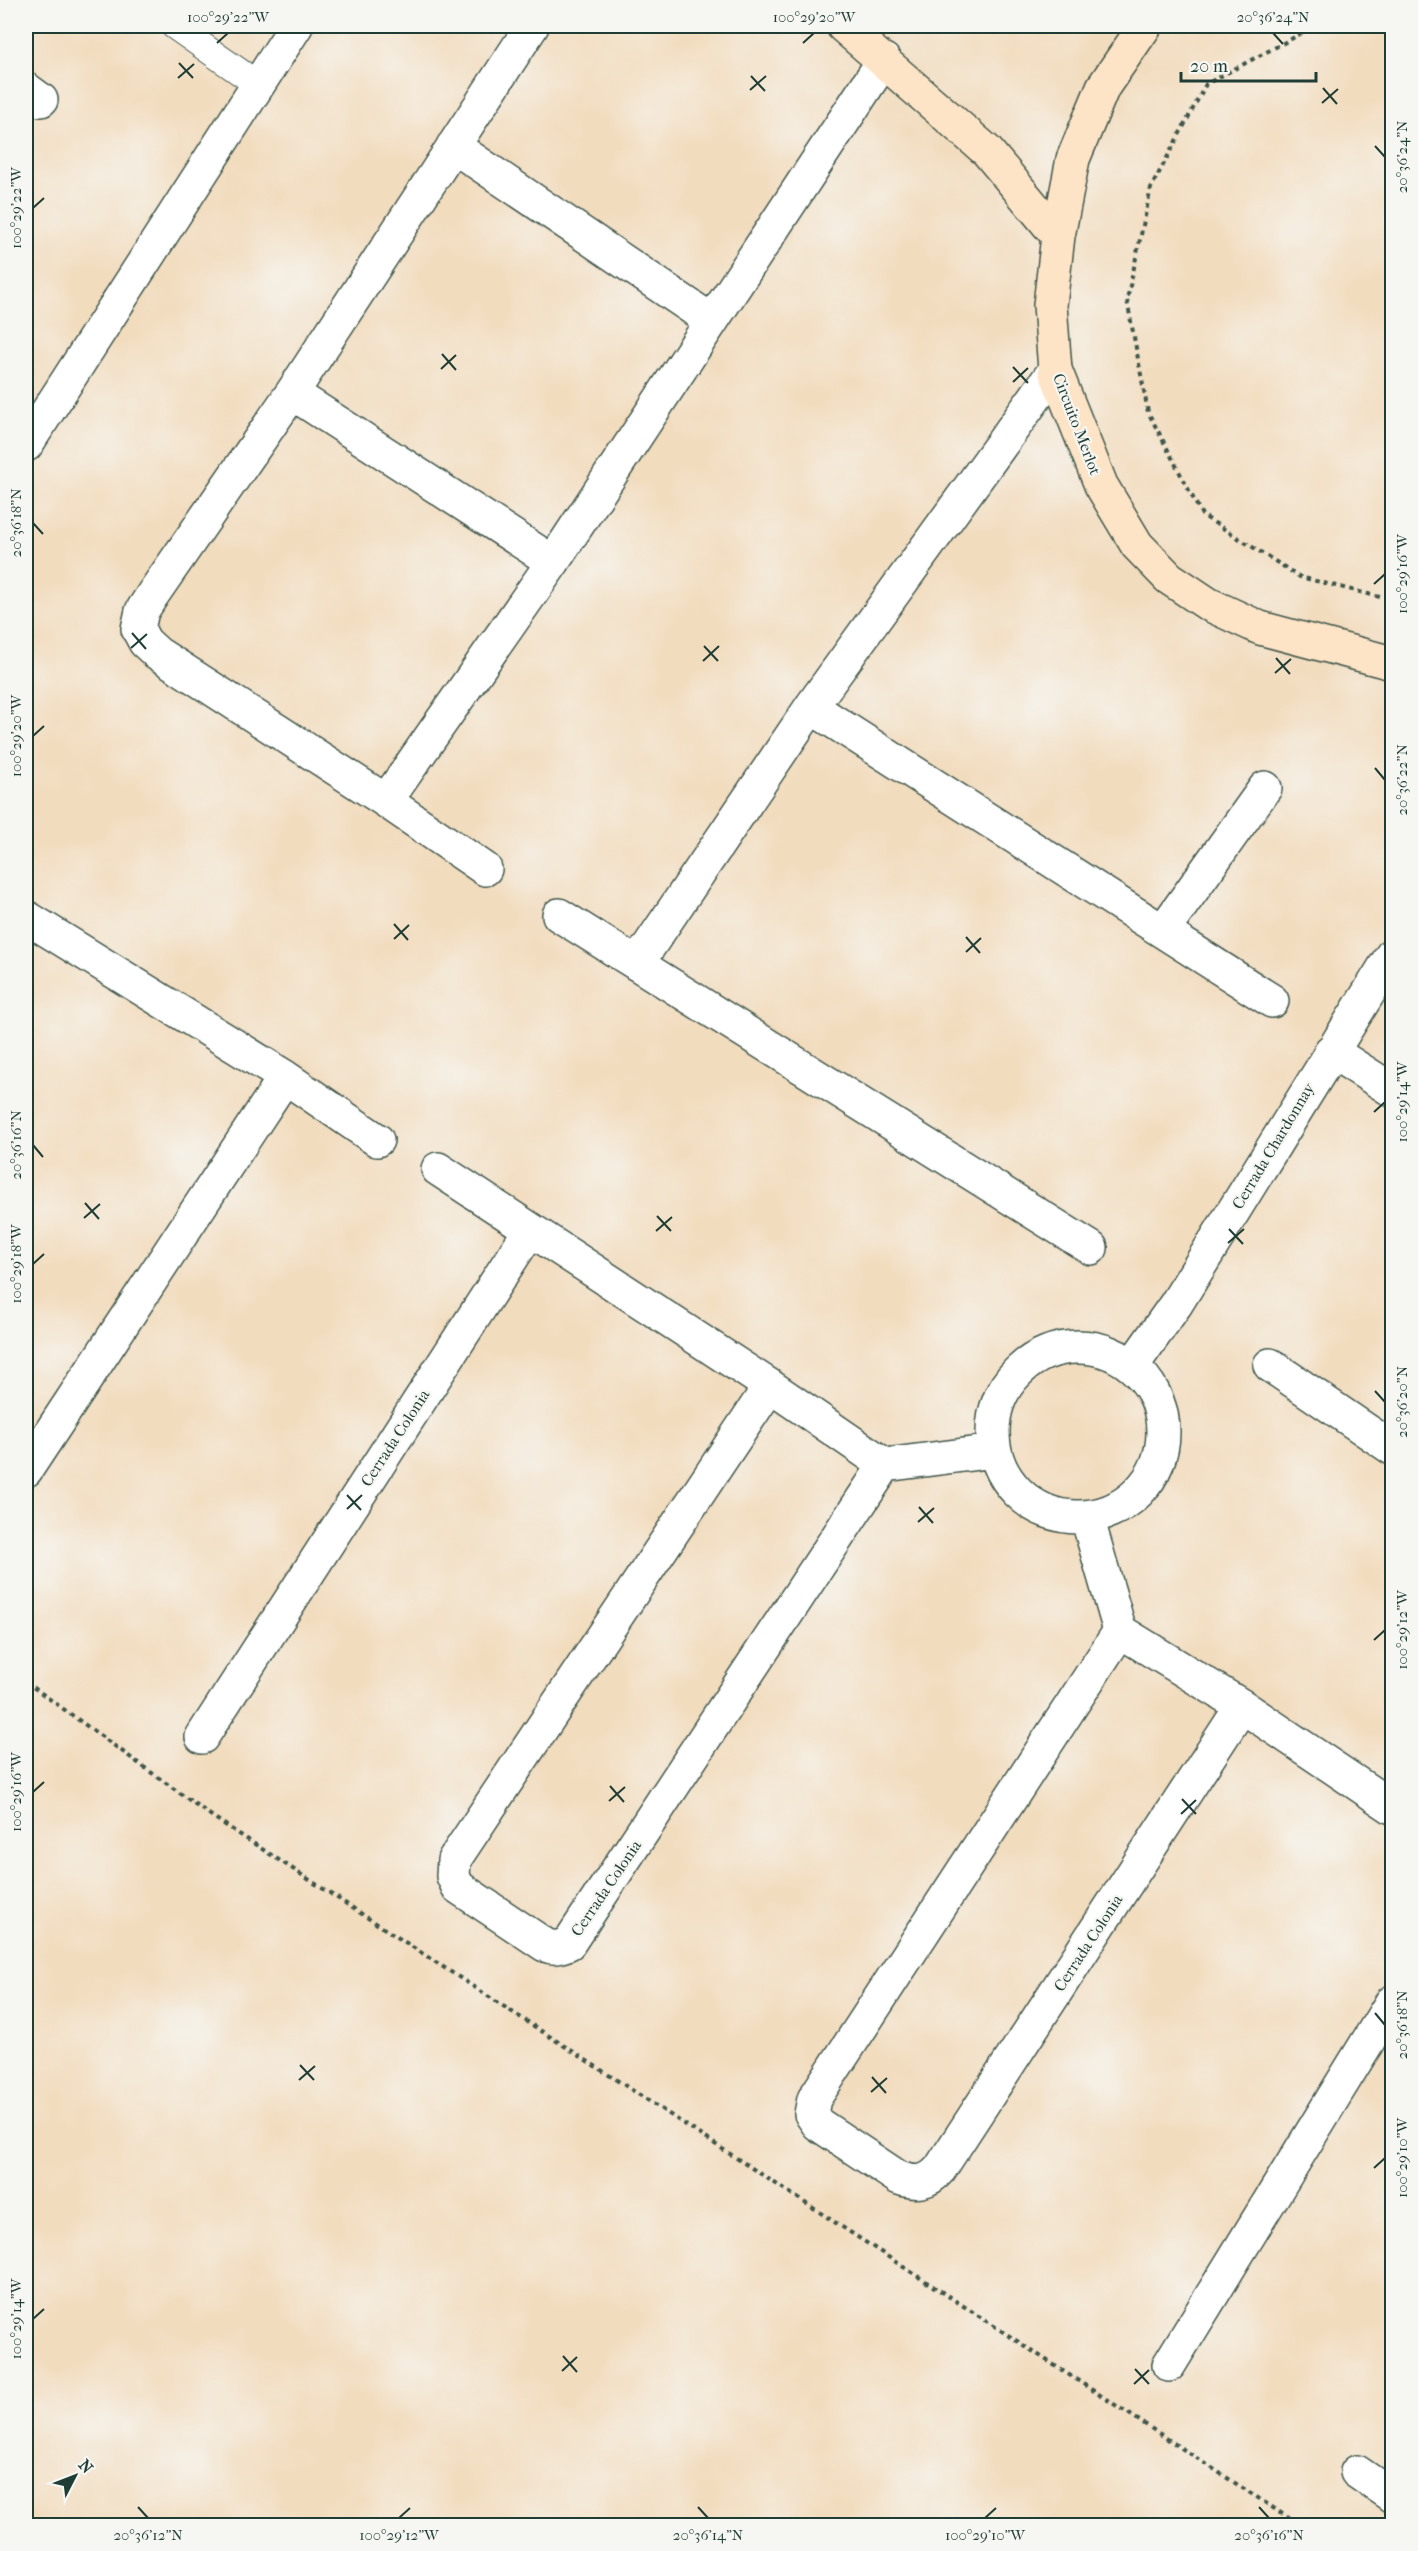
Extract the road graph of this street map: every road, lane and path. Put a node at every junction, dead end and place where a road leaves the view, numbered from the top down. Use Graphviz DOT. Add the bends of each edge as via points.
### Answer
graph roads {
  1 [pos="174,26"];
  2 [pos="296,26"];
  3 [pos="532,26"];
  4 [pos="843,26"];
  5 [pos="1145,26"];
  6 [pos="1328,26"];
  7 [pos="884,60"];
  8 [pos="257,84"];
  9 [pos="453,146"];
  10 [pos="1058,236"];
  11 [pos="712,321"];
  12 [pos="1054,370"];
  13 [pos="292,393"];
  14 [pos="28,437"];
  15 [pos="553,561"];
  16 [pos="1392,600"];
  17 [pos="1392,663"];
  18 [pos="811,706"];
  19 [pos="1265,788"];
  20 [pos="386,801"];
  21 [pos="485,869"];
  22 [pos="559,915"];
  23 [pos="28,924"];
  24 [pos="1163,931"];
  25 [pos="1392,955"];
  26 [pos="637,964"];
  27 [pos="1272,1001"];
  28 [pos="1331,1051"];
  29 [pos="285,1077"];
  30 [pos="1392,1090"];
  31 [pos="377,1140"];
  32 [pos="438,1169"];
  33 [pos="530,1230"];
  34 [pos="1091,1248"];
  35 [pos="1270,1365"];
  36 [pos="1132,1366"];
  37 [pos="770,1386"];
  38 [pos="1392,1448"];
  39 [pos="995,1451"];
  40 [pos="885,1466"];
  41 [pos="26,1470"];
  42 [pos="1087,1517"];
  43 [pos="1120,1630"];
  44 [pos="26,1682"];
  45 [pos="1242,1706"];
  46 [pos="202,1737"];
  47 [pos="1392,1806"];
  48 [pos="1392,2002"];
  49 [pos="1169,2365"];
  50 [pos="1357,2472"];
  51 [pos="1392,2496"];
  52 [pos="1301,2526"];
  1 -- 8 [label="lane"];
  2 -- 8 [label="street"];
  3 -- 9 [label="street"];
  4 -- 7 [label="street"];
  5 -- 10 [label="street, Circuito Merlot" via="1103,87 1077,148"];
  6 -- 16 [label="path" via="1308,30 1206,84 1151,188 1127,300 1148,412 1202,515 1300,577"];
  7 -- 10 [label="street" via="987,151"];
  7 -- 11 [label="street"];
  8 -- 14 [label="street"];
  9 -- 11 [label="street"];
  9 -- 13 [label="street"];
  10 -- 12 [label="street, Circuito Merlot" via="1050,305"];
  11 -- 15 [label="street"];
  12 -- 17 [label="street, Circuito Merlot" via="1101,485 1137,545 1169,578 1208,604 1260,628"];
  12 -- 18 [label="street"];
  13 -- 15 [label="street"];
  13 -- 20 [label="street" via="153,594 142,611 138,629 157,653"];
  15 -- 20 [label="street"];
  18 -- 24 [label="street"];
  18 -- 26 [label="street"];
  19 -- 24 [label="street"];
  20 -- 21 [label="street"];
  22 -- 26 [label="street"];
  23 -- 29 [label="street"];
  24 -- 27 [label="street"];
  25 -- 28 [label="street, Cerrada Chardonnay"];
  26 -- 34 [label="street"];
  28 -- 30 [label="street"];
  28 -- 36 [label="street, Cerrada Chardonnay" via="1176,1304"];
  29 -- 31 [label="street"];
  29 -- 41 [label="street"];
  32 -- 33 [label="street"];
  33 -- 37 [label="street"];
  33 -- 46 [label="street, Cerrada Colonia"];
  35 -- 38 [label="street"];
  36 -- 39 [label="street" via="1109,1353 1084,1347 1057,1349 1033,1360 1013,1377 999,1400 993,1425"];
  36 -- 42 [label="street" via="1151,1388 1162,1414 1162,1443 1157,1461 1138,1493 1114,1510"];
  37 -- 40 [label="street"];
  37 -- 40 [label="street, Cerrada Colonia" via="454,1860 453,1876 458,1887 545,1945 551,1948 569,1943"];
  39 -- 40 [label="street"];
  39 -- 42 [label="street" via="1007,1479 1029,1501 1056,1514"];
  42 -- 43 [label="street"];
  43 -- 45 [label="street"];
  43 -- 45 [label="street, Cerrada Colonia" via="814,2099 811,2114 818,2124 899,2178 923,2182 940,2169"];
  44 -- 52 [label="path" via="213,1816"];
  45 -- 47 [label="street"];
  48 -- 49 [label="street"];
  50 -- 51 [label="street"];
}
